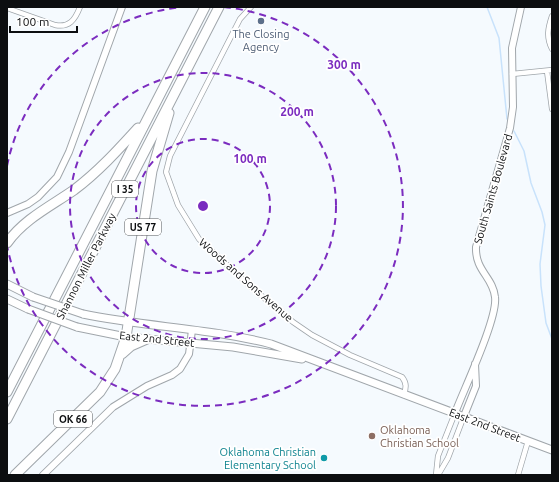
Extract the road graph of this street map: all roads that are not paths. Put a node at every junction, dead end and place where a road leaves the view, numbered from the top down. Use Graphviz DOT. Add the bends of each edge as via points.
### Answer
graph roads {
  1 [pos="80,7"];
  2 [pos="122,7"];
  3 [pos="205,7"];
  4 [pos="219,7"];
  5 [pos="251,7"];
  6 [pos="521,7"];
  7 [pos="7,8"];
  8 [pos="552,16"];
  9 [pos="552,49"];
  10 [pos="550,70"];
  11 [pos="512,74"];
  12 [pos="181,81"];
  13 [pos="552,109"];
  14 [pos="147,118"];
  15 [pos="7,213"];
  16 [pos="7,243"];
  17 [pos="7,284"];
  18 [pos="7,299"];
  19 [pos="129,323"];
  20 [pos="192,330"];
  21 [pos="126,337"];
  22 [pos="147,339"];
  23 [pos="191,343"];
  24 [pos="121,355"];
  25 [pos="311,360"];
  26 [pos="475,364"];
  27 [pos="7,392"];
  28 [pos="404,394"];
  29 [pos="455,413"];
  30 [pos="464,416"];
  31 [pos="7,419"];
  32 [pos="528,441"];
  33 [pos="549,449"];
  34 [pos="15,475"];
  35 [pos="43,475"];
  36 [pos="437,475"];
  37 [pos="518,475"];
  1 -- 7 [label="street" via="74,19 63,26"];
  2 -- 15 [label="street" via="63,166 48,188 28,204"];
  3 -- 14 [label="highway, Shannon Miller Parkway / I 35"];
  4 -- 12 [label="highway, Shannon Miller Parkway / I 35"];
  5 -- 28 [label="street, Woods and Sons Avenue" via="240,20 170,156 166,172 178,205 199,239 251,287 293,322 327,344 402,377 406,386"];
  6 -- 11 [label="street, South Saints Boulevard" via="514,36"];
  8 -- 9 [label="street" via="548,29"];
  10 -- 11 [label="street"];
  10 -- 13 [label="street"];
  11 -- 26 [label="street, South Saints Boulevard" via="513,107 510,128 476,247 478,266 491,283 495,303"];
  12 -- 19 [label="highway, US 77" via="152,171"];
  12 -- 31 [label="highway, Shannon Miller Parkway / I 35"];
  14 -- 16 [label="highway" via="96,171 27,222"];
  14 -- 27 [label="highway, Shannon Miller Parkway / I 35"];
  17 -- 19 [label="main road, East 2nd Street, bridge" via="33,297 83,314"];
  18 -- 21 [label="main road, East 2nd Street, bridge" via="28,310 77,327"];
  19 -- 20 [label="main road, East 2nd Street"];
  19 -- 21 [label="highway, US 77"];
  20 -- 23 [label="street"];
  20 -- 25 [label="main road, East 2nd Street" via="271,344"];
  21 -- 22 [label="main road, East 2nd Street"];
  21 -- 24 [label="highway"];
  22 -- 23 [label="main road, East 2nd Street"];
  22 -- 24 [label="highway, OK 66" via="131,346"];
  23 -- 25 [label="main road, East 2nd Street" via="257,350"];
  23 -- 35 [label="street" via="184,366 113,407"];
  24 -- 34 [label="highway, OK 66" via="100,392"];
  25 -- 28 [label="main road, East 2nd Street"];
  26 -- 29 [label="street, South Saints Boulevard"];
  26 -- 30 [label="street, South Saints Boulevard" via="476,386"];
  28 -- 29 [label="main road, East 2nd Street"];
  29 -- 30 [label="main road, East 2nd Street"];
  29 -- 36 [label="street, South Saints Boulevard" via="438,456"];
  30 -- 32 [label="main road, East 2nd Street"];
  30 -- 36 [label="street, South Saints Boulevard" via="448,458"];
  32 -- 33 [label="main road, East 2nd Street"];
  32 -- 37 [label="street"];
}
